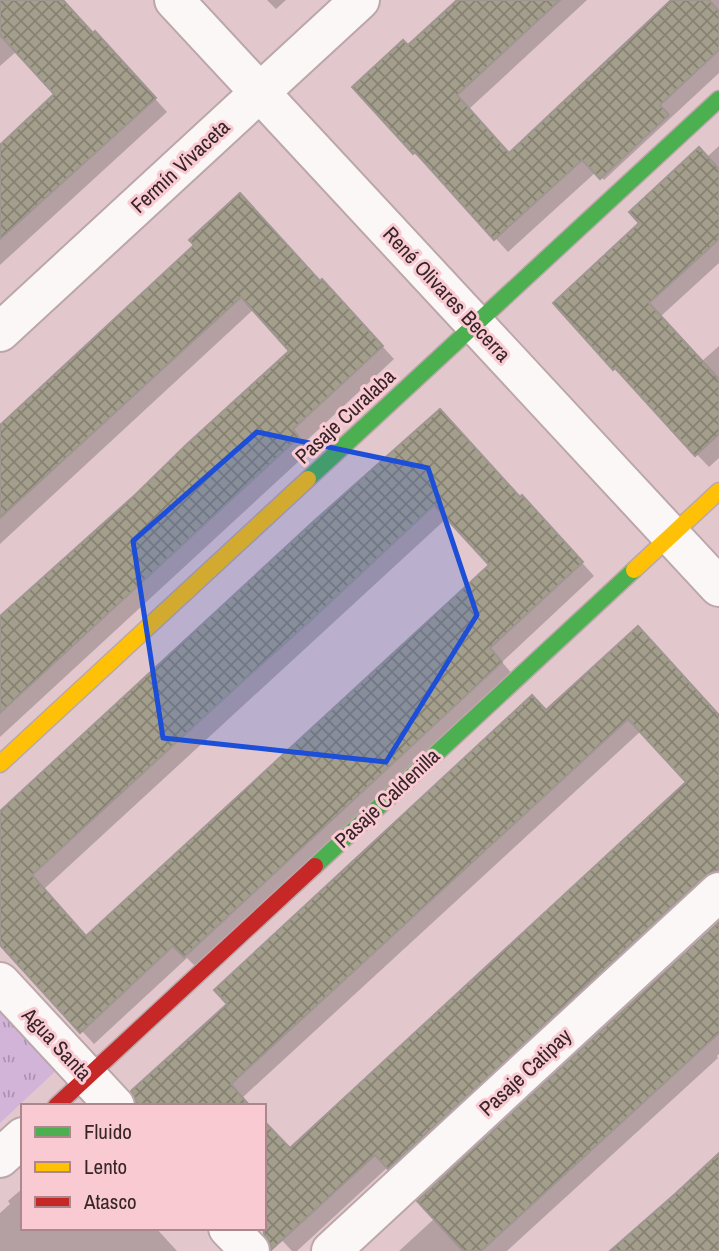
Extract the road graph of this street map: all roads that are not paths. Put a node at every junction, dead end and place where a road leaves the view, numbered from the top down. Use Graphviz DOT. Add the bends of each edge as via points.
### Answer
graph roads {
  1 [pos="174,0"];
  2 [pos="360,0"];
  3 [pos="261,93"];
  4 [pos="719,99"];
  5 [pos="476,325"];
  6 [pos="0,332"];
  7 [pos="719,491"];
  8 [pos="671,535"];
  9 [pos="719,587"];
  10 [pos="0,764"];
  11 [pos="719,892"];
  12 [pos="0,982"];
  13 [pos="88,1076"];
  14 [pos="58,1104"];
  15 [pos="113,1104"];
  16 [pos="21,1139"];
  17 [pos="0,1158"];
  18 [pos="230,1230"];
  19 [pos="250,1251"];
  20 [pos="331,1251"];
  1 -- 3 [label="street, René Olivares Becerra"];
  2 -- 3 [label="street, Fermín Vivaceta"];
  3 -- 5 [label="street, René Olivares Becerra"];
  3 -- 6 [label="street, Fermín Vivaceta"];
  4 -- 5 [label="street, Pasaje Curalaba"];
  5 -- 8 [label="street, René Olivares Becerra"];
  5 -- 10 [label="street, Pasaje Curalaba"];
  7 -- 8 [label="street, Pasaje Caldenilla"];
  8 -- 9 [label="street, René Olivares Becerra"];
  8 -- 13 [label="street, Pasaje Caldenilla"];
  11 -- 20 [label="street, Pasaje Catipay"];
  12 -- 13 [label="street, Agua Santa"];
  13 -- 14 [label="street, Pasaje Caldenilla"];
  13 -- 15 [label="street, Agua Santa"];
  16 -- 17 [label="street"];
  18 -- 19 [label="street"];
}
